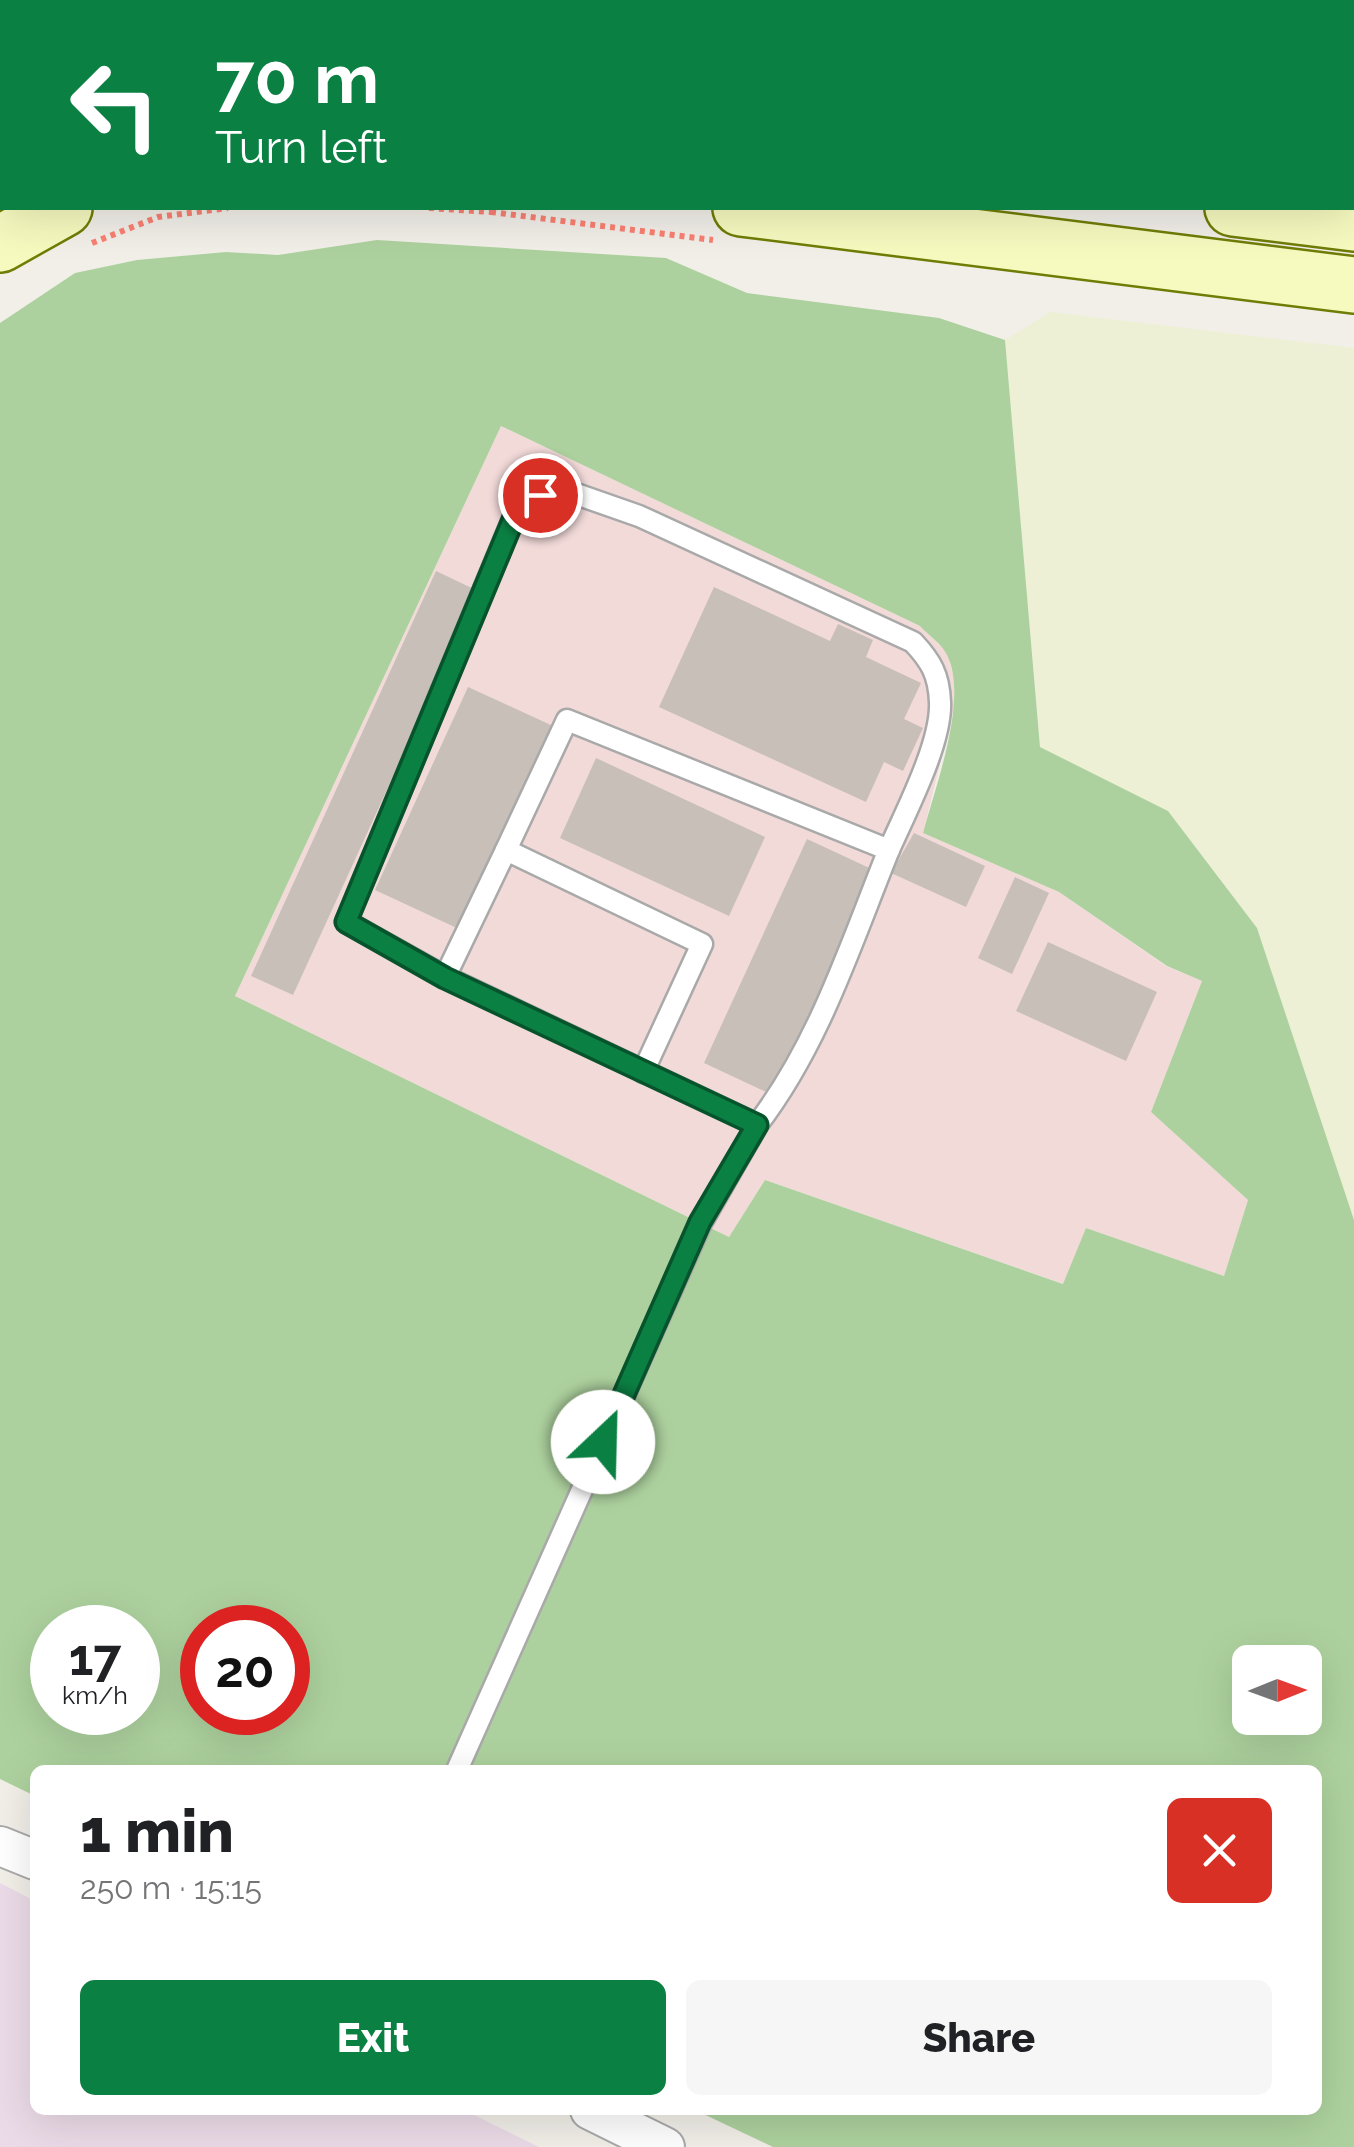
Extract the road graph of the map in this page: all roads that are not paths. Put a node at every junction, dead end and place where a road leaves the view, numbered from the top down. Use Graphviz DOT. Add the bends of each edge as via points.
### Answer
graph roads {
  1 [pos="756,210"];
  2 [pos="1248,210"];
  3 [pos="1354,224"];
  4 [pos="71,228"];
  5 [pos="0,244"];
  6 [pos="1354,285"];
  7 [pos="506,850"];
  8 [pos="889,850"];
  9 [pos="445,978"];
  10 [pos="643,1072"];
  11 [pos="757,1125"];
  12 [pos="458,1765"];
  13 [pos="0,1846"];
  14 [pos="30,1858"];
  15 [pos="609,2128"];
  16 [pos="665,2147"];
  1 -- 6 [label="main road"];
  2 -- 3 [label="main road"];
  4 -- 5 [label="main road"];
  7 -- 8 [label="lane" via="568,720"];
  7 -- 9 [label="lane"];
  7 -- 10 [label="lane" via="702,944"];
  8 -- 9 [label="lane" via="941,705 934,664 913,642 639,516 579,494 540,495 518,508 346,922"];
  8 -- 11 [label="lane" via="792,1080"];
  9 -- 10 [label="lane"];
  10 -- 11 [label="lane"];
  11 -- 12 [label="lane" via="700,1222"];
  13 -- 14 [label="street"];
  15 -- 16 [label="street"];
}
